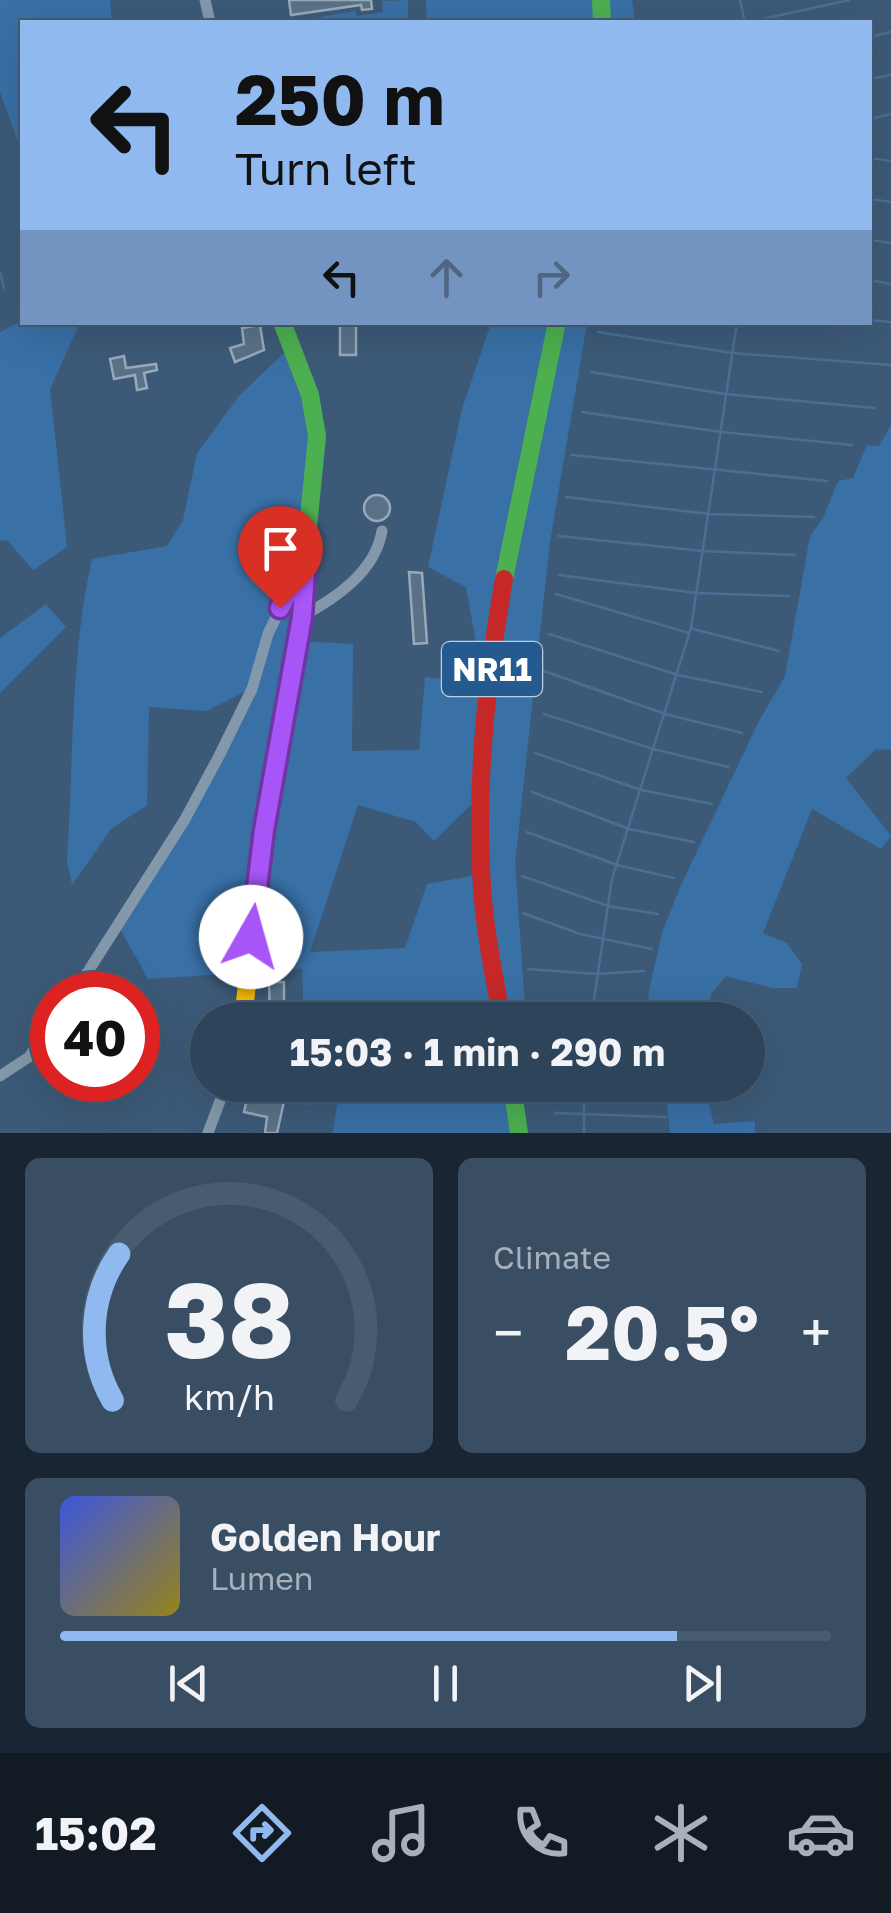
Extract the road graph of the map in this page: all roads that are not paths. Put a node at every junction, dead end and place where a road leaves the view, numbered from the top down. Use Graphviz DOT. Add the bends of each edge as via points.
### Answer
graph roads {
  1 [pos="283,325"];
  2 [pos="556,325"];
  3 [pos="382,531"];
  4 [pos="306,555"];
  5 [pos="302,617"];
  6 [pos="88,972"];
  7 [pos="245,1002"];
  8 [pos="499,1002"];
  9 [pos="30,1055"];
  10 [pos="0,1076"];
  11 [pos="220,1102"];
  12 [pos="514,1102"];
  13 [pos="208,1133"];
  14 [pos="518,1133"];
  1 -- 4 [label="main road" via="310,395 317,436"];
  2 -- 8 [label="main road, NR11" via="484,724 482,890"];
  3 -- 5 [label="street" via="379,549 361,573 332,601"];
  4 -- 5 [label="main road"];
  4 -- 6 [label="street" via="220,756"];
  5 -- 7 [label="main road" via="264,830"];
  9 -- 10 [label="street"];
  11 -- 13 [label="street"];
  12 -- 14 [label="main road"];
}
